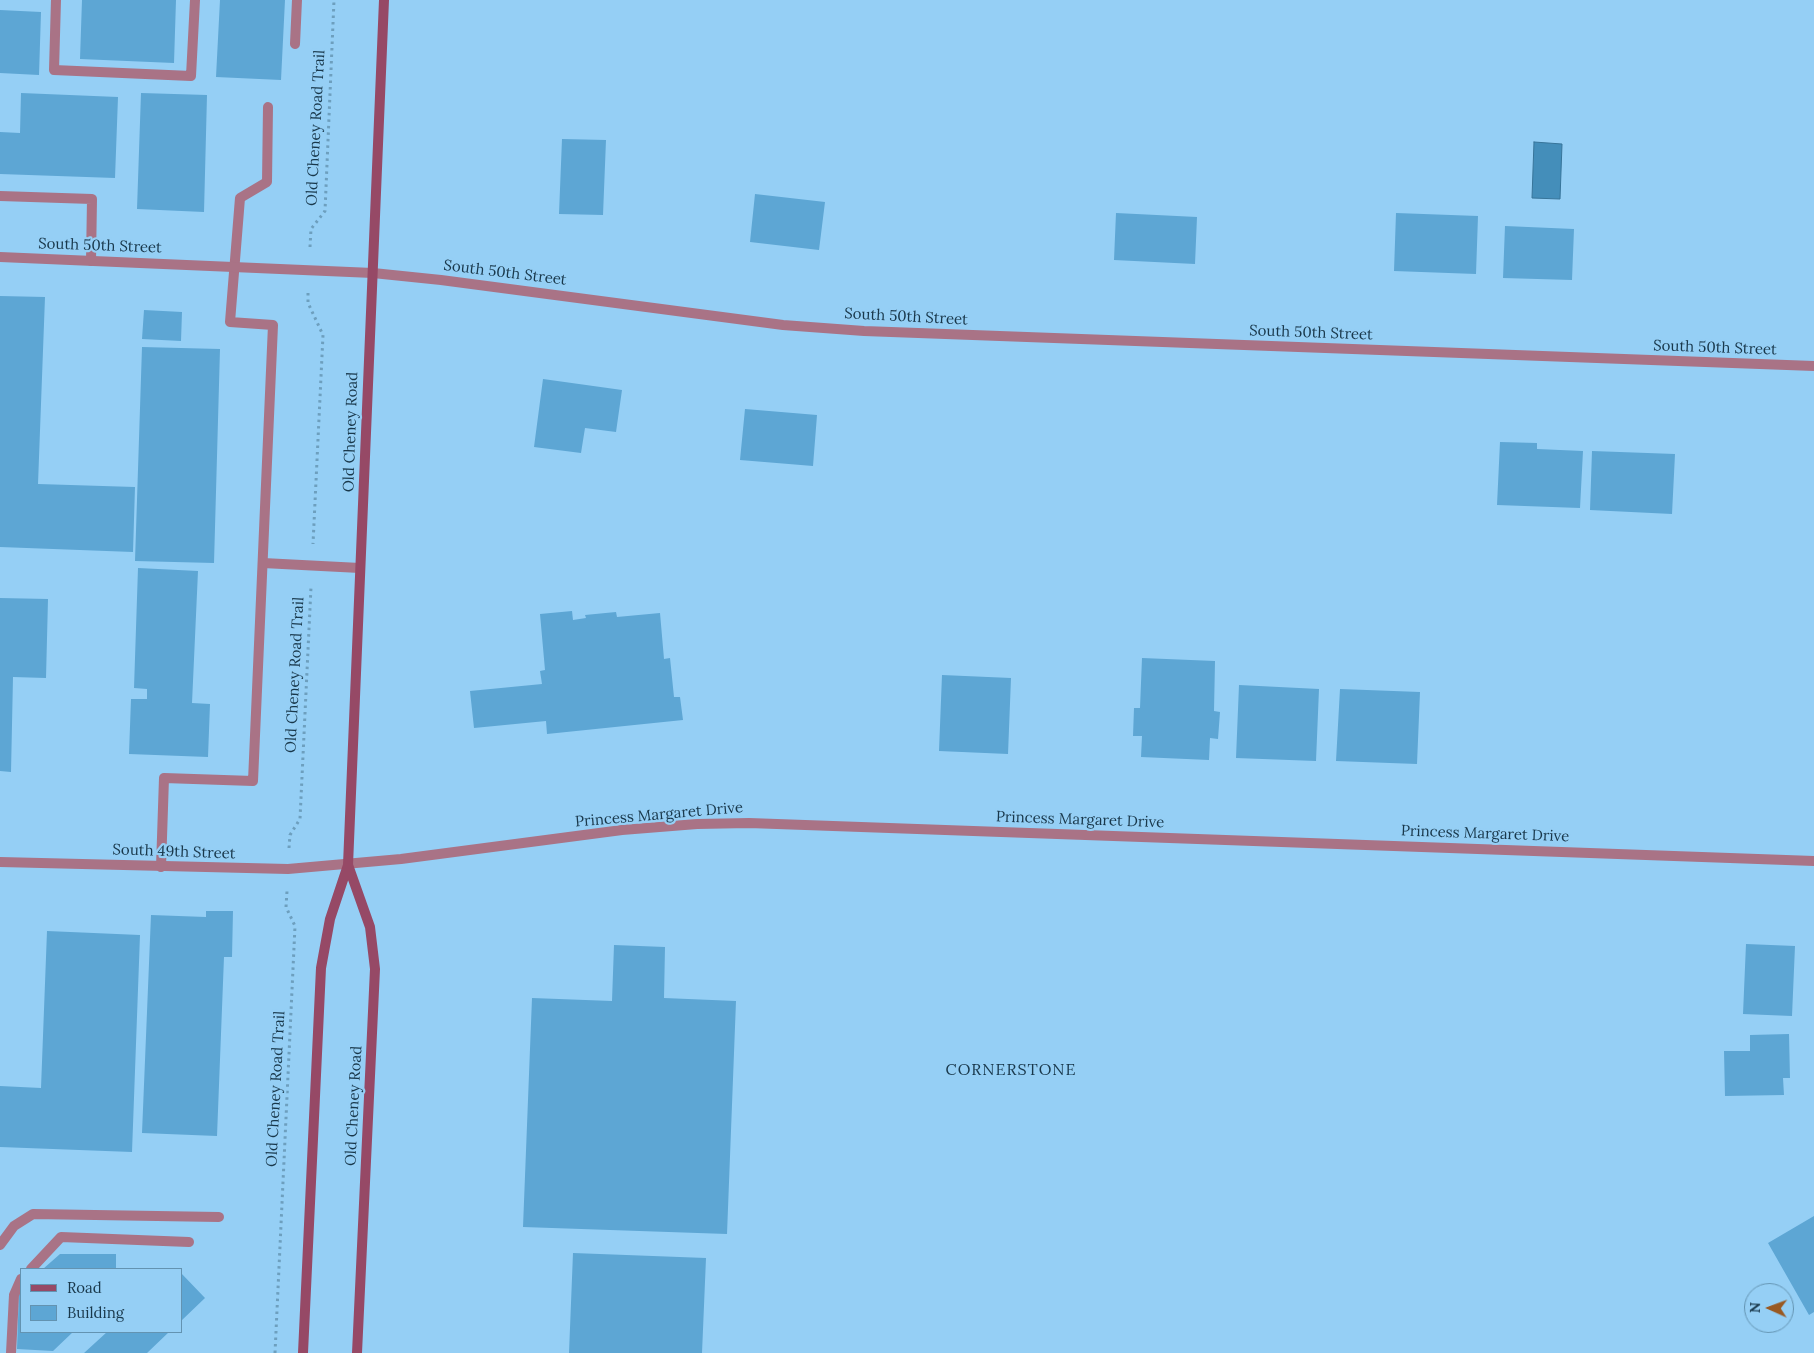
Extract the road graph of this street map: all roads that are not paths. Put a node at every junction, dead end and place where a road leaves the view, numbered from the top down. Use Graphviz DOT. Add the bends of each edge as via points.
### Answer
graph roads {
  1 [pos="56,0"];
  2 [pos="195,0"];
  3 [pos="297,0"];
  4 [pos="384,0"];
  5 [pos="295,44"];
  6 [pos="268,107"];
  7 [pos="0,196"];
  8 [pos="0,257"];
  9 [pos="91,261"];
  10 [pos="234,266"];
  11 [pos="373,273"];
  12 [pos="1814,366"];
  13 [pos="262,563"];
  14 [pos="360,568"];
  15 [pos="1814,861"];
  16 [pos="0,862"];
  17 [pos="348,865"];
  18 [pos="161,867"];
  19 [pos="219,1217"];
  20 [pos="189,1242"];
  21 [pos="0,1245"];
  22 [pos="32,1268"];
  23 [pos="20,1281"];
  24 [pos="12,1353"];
  25 [pos="303,1353"];
  26 [pos="357,1353"];
  1 -- 2 [label="street" via="54,70 191,76"];
  3 -- 5 [label="street"];
  4 -- 11 [label="main road, Old Cheney Road"];
  6 -- 10 [label="street" via="267,182 240,198"];
  7 -- 9 [label="street" via="92,198"];
  8 -- 9 [label="street, South 50th Street"];
  9 -- 10 [label="street, South 50th Street"];
  10 -- 11 [label="street, South 50th Street"];
  10 -- 13 [label="street" via="230,322 273,325"];
  11 -- 12 [label="street, South 50th Street" via="783,325 864,331"];
  11 -- 14 [label="main road, Old Cheney Road"];
  13 -- 14 [label="street"];
  13 -- 18 [label="street" via="253,781 164,778"];
  14 -- 17 [label="main road, Old Cheney Road"];
  15 -- 17 [label="street, Princess Margaret Drive" via="748,823 622,830"];
  16 -- 18 [label="street, South 49th Street"];
  17 -- 18 [label="street, South 49th Street" via="288,869"];
  17 -- 25 [label="main road, Old Cheney Road" via="330,919 321,968"];
  17 -- 26 [label="main road, Old Cheney Road" via="370,927 375,969"];
  19 -- 21 [label="street" via="32,1214 14,1226"];
  20 -- 22 [label="street" via="61,1237"];
  23 -- 24 [label="street" via="14,1295"];
}
